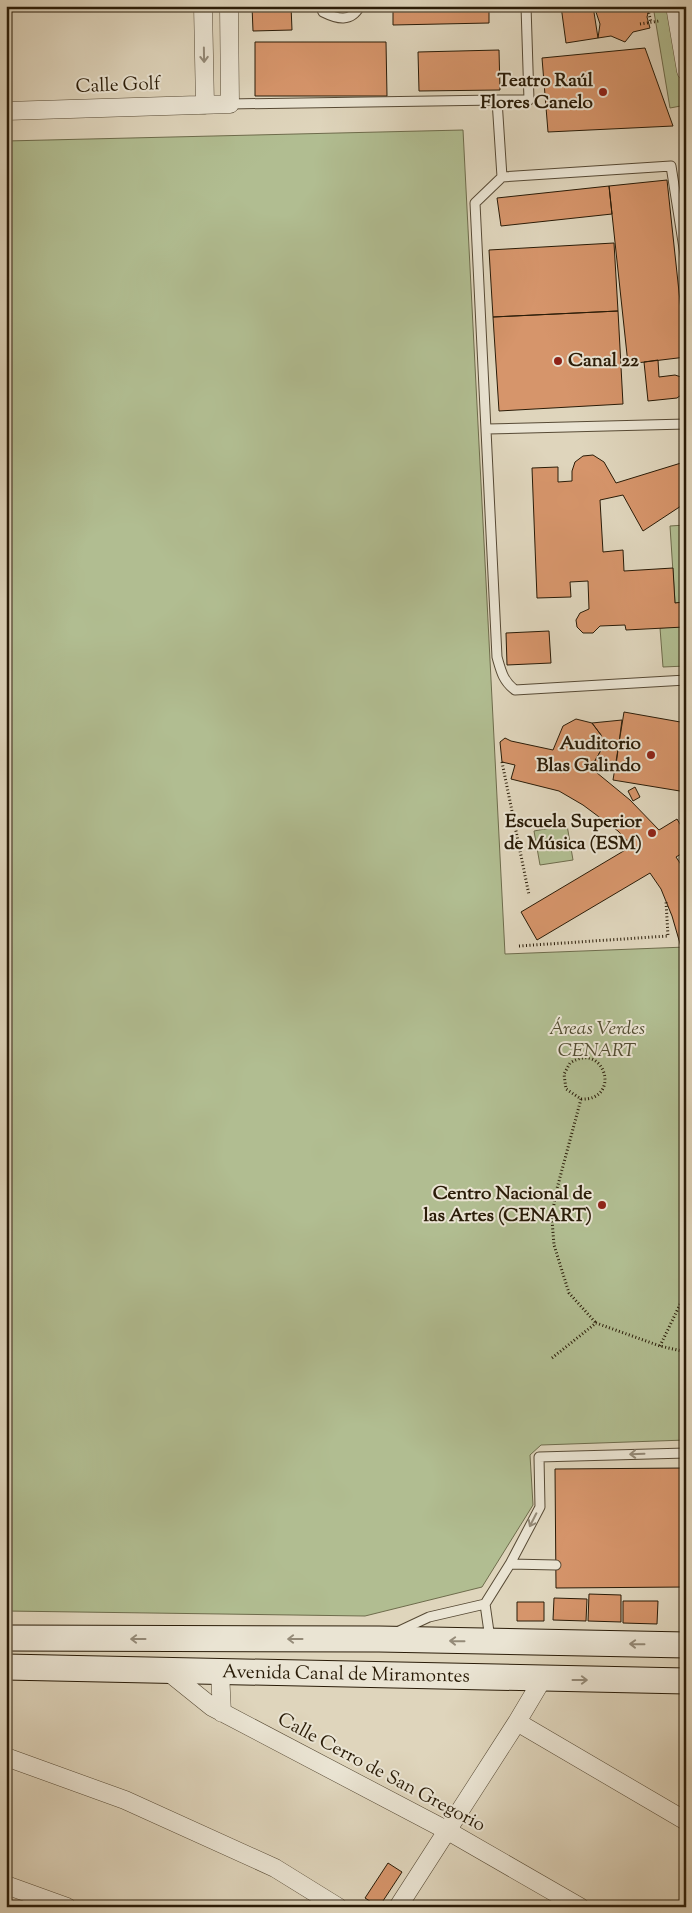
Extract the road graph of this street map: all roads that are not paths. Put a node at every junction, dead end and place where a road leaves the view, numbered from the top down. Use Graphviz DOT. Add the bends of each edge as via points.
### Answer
graph roads {
  1 [pos="203,6"];
  2 [pos="229,6"];
  3 [pos="320,6"];
  4 [pos="360,6"];
  5 [pos="526,6"];
  6 [pos="675,6"];
  7 [pos="686,71"];
  8 [pos="497,100"];
  9 [pos="230,104"];
  10 [pos="206,105"];
  11 [pos="6,111"];
  12 [pos="502,177"];
  13 [pos="686,261"];
  14 [pos="686,424"];
  15 [pos="487,430"];
  16 [pos="686,680"];
  17 [pos="686,1453"];
  18 [pos="510,1564"];
  19 [pos="556,1565"];
  20 [pos="484,1604"];
  21 [pos="6,1638"];
  22 [pos="380,1639"];
  23 [pos="491,1642"];
  24 [pos="6,1654"];
  25 [pos="449,1662"];
  26 [pos="6,1667"];
  27 [pos="166,1670"];
  28 [pos="683,1671"];
  29 [pos="220,1672"];
  30 [pos="510,1678"];
  31 [pos="542,1680"];
  32 [pos="222,1713"];
  33 [pos="517,1722"];
  34 [pos="6,1757"];
  35 [pos="686,1821"];
  36 [pos="448,1831"];
  37 [pos="6,1885"];
  38 [pos="67,1907"];
  39 [pos="338,1907"];
  40 [pos="398,1907"];
  41 [pos="580,1907"];
  1 -- 10 [label="street, one-way"];
  2 -- 9 [label="street"];
  3 -- 4 [label="lane" via="323,12 346,19"];
  5 -- 8 [label="lane" via="530,100"];
  6 -- 7 [label="street"];
  8 -- 9 [label="lane"];
  8 -- 12 [label="lane"];
  9 -- 10 [label="street, Calle Golf"];
  10 -- 11 [label="street, Calle Golf"];
  12 -- 13 [label="lane" via="671,166"];
  12 -- 15 [label="lane" via="475,203"];
  14 -- 15 [label="lane"];
  15 -- 16 [label="lane" via="497,657 507,684 515,690"];
  17 -- 18 [label="lane, one-way" via="539,1457 540,1506"];
  18 -- 19 [label="lane"];
  18 -- 20 [label="lane"];
  20 -- 22 [label="lane" via="429,1618"];
  20 -- 23 [label="lane"];
  22 -- 21 [label="main road, Avenida Canal de Miramontes, one-way"];
  23 -- 22 [label="main road, Avenida Canal de Miramontes, one-way"];
  28 -- 23 [label="main road, Avenida Canal de Miramontes, one-way"];
  24 -- 25 [label="main road, Avenida Canal de Miramontes"];
  25 -- 28 [label="main road, Avenida Canal de Miramontes"];
  25 -- 30 [label="main road" via="482,1668"];
  26 -- 27 [label="main road, Avenida Canal de Miramontes"];
  27 -- 29 [label="main road, Avenida Canal de Miramontes"];
  27 -- 32 [label="street, Calle Cerro de San Gregorio"];
  31 -- 28 [label="main road, Avenida Canal de Miramontes, one-way"];
  29 -- 30 [label="main road, Avenida Canal de Miramontes"];
  29 -- 32 [label="street"];
  30 -- 31 [label="main road, Avenida Canal de Miramontes"];
  31 -- 33 [label="street"];
  32 -- 36 [label="street, Calle Cerro de San Gregorio"];
  33 -- 35 [label="street"];
  33 -- 36 [label="street"];
  34 -- 39 [label="street" via="125,1800 274,1868"];
  36 -- 40 [label="street"];
  36 -- 41 [label="street, Calle Cerro de San Gregorio"];
  37 -- 38 [label="street"];
}
